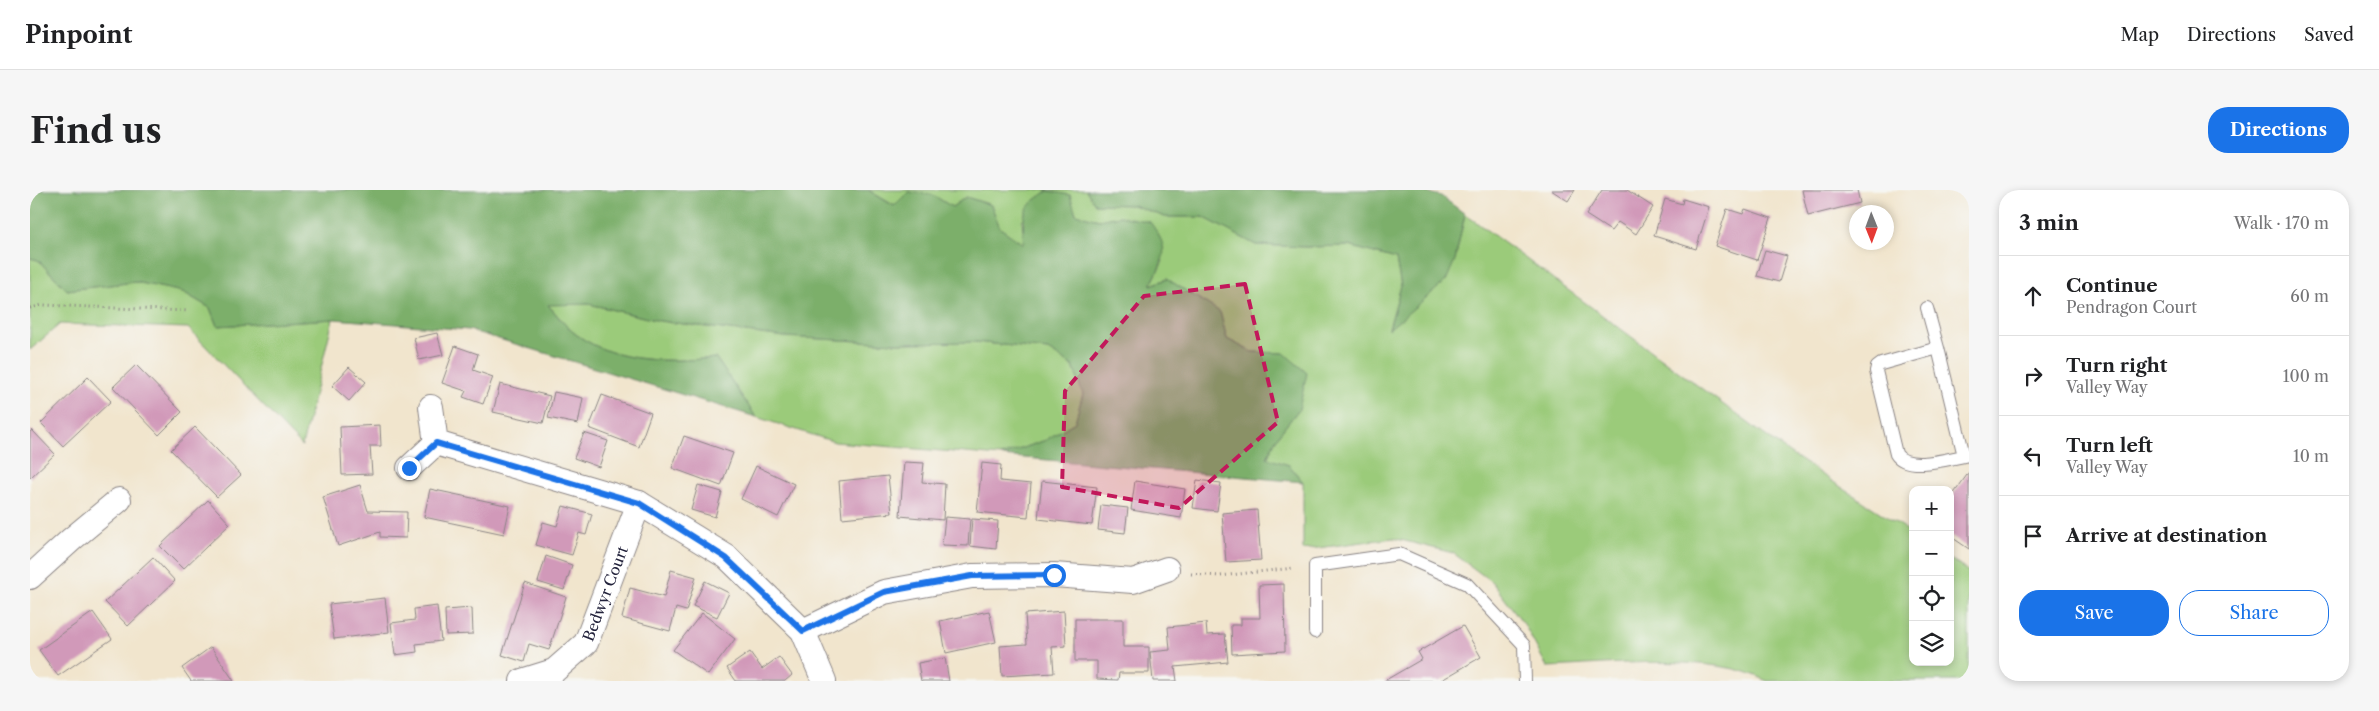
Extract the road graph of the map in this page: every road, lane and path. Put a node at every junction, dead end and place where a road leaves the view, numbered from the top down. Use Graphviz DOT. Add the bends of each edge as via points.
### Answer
graph roads {
  1 [pos="30,308"];
  2 [pos="1927,308"];
  3 [pos="189,311"];
  4 [pos="1938,348"];
  5 [pos="431,407"];
  6 [pos="436,443"];
  7 [pos="1967,456"];
  8 [pos="409,468"];
  9 [pos="119,500"];
  10 [pos="639,503"];
  11 [pos="1315,566"];
  12 [pos="1167,569"];
  13 [pos="1209,576"];
  14 [pos="30,577"];
  15 [pos="803,631"];
  16 [pos="1314,632"];
  17 [pos="522,681"];
  18 [pos="824,681"];
  19 [pos="1525,681"];
  1 -- 3 [label="path" via="44,304"];
  2 -- 4 [label="lane"];
  4 -- 7 [label="lane"];
  4 -- 7 [label="lane" via="1877,367 1896,454 1902,461 1912,464"];
  5 -- 6 [label="street"];
  6 -- 8 [label="street"];
  6 -- 10 [label="street"];
  9 -- 14 [label="street"];
  10 -- 15 [label="street" via="726,558"];
  10 -- 17 [label="street, Bedwyr Court" via="586,643 554,671"];
  11 -- 13 [label="path"];
  11 -- 16 [label="lane"];
  11 -- 19 [label="lane" via="1399,554 1467,584 1524,645"];
  12 -- 15 [label="street" via="1133,581 1054,575 972,576 884,592"];
  15 -- 18 [label="street"];
}
